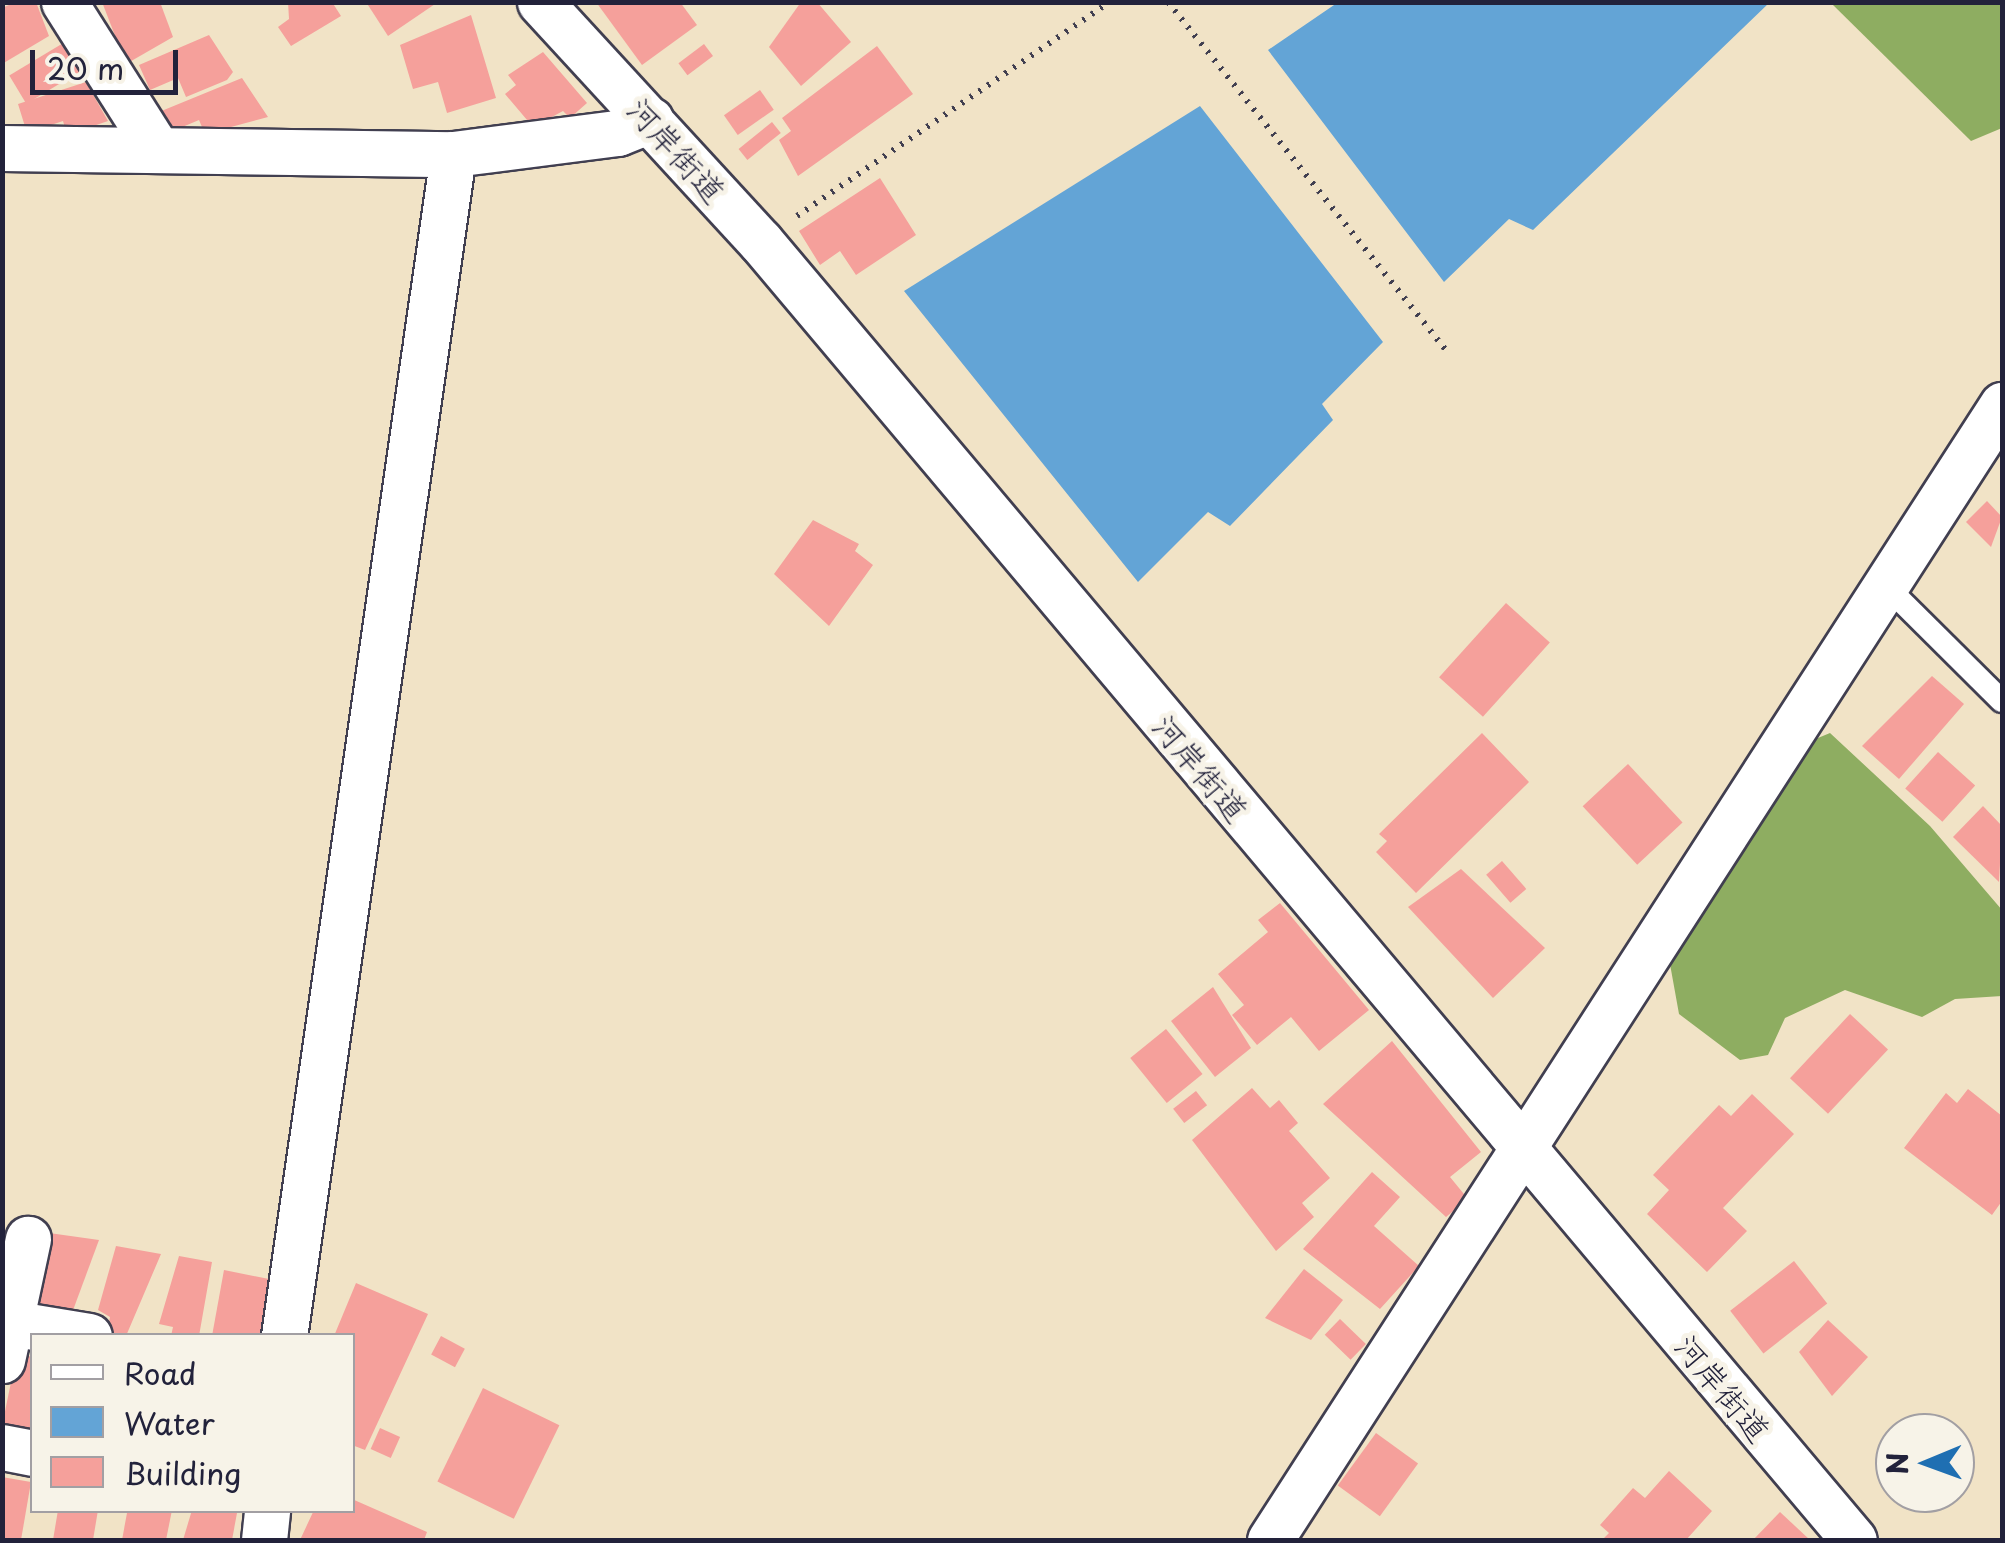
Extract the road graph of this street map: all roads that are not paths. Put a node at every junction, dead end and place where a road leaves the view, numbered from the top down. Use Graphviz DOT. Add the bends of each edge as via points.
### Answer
graph roads {
  1 [pos="64,2"];
  2 [pos="540,2"];
  3 [pos="651,120"];
  4 [pos="156,147"];
  5 [pos="2,148"];
  6 [pos="454,154"];
  7 [pos="2002,405"];
  8 [pos="1886,586"];
  9 [pos="2002,700"];
  10 [pos="1521,1149"];
  11 [pos="28,1240"];
  12 [pos="284,1333"];
  13 [pos="6,1342"];
  14 [pos="2,1447"];
  15 [pos="30,1453"];
  16 [pos="268,1513"];
  17 [pos="264,1540"];
  18 [pos="1270,1540"];
  19 [pos="1854,1540"];
  1 -- 4 [label="street"];
  2 -- 3 [label="street, 河岸街道"];
  3 -- 6 [label="street" via="618,133"];
  3 -- 10 [label="street, 河岸街道" via="760,241"];
  4 -- 5 [label="street"];
  4 -- 6 [label="street"];
  6 -- 12 [label="street"];
  7 -- 8 [label="street"];
  8 -- 9 [label="lane"];
  8 -- 10 [label="street"];
  10 -- 18 [label="street"];
  10 -- 19 [label="street, 河岸街道"];
  11 -- 13 [label="street"];
  14 -- 15 [label="street"];
  16 -- 17 [label="street"];
}
